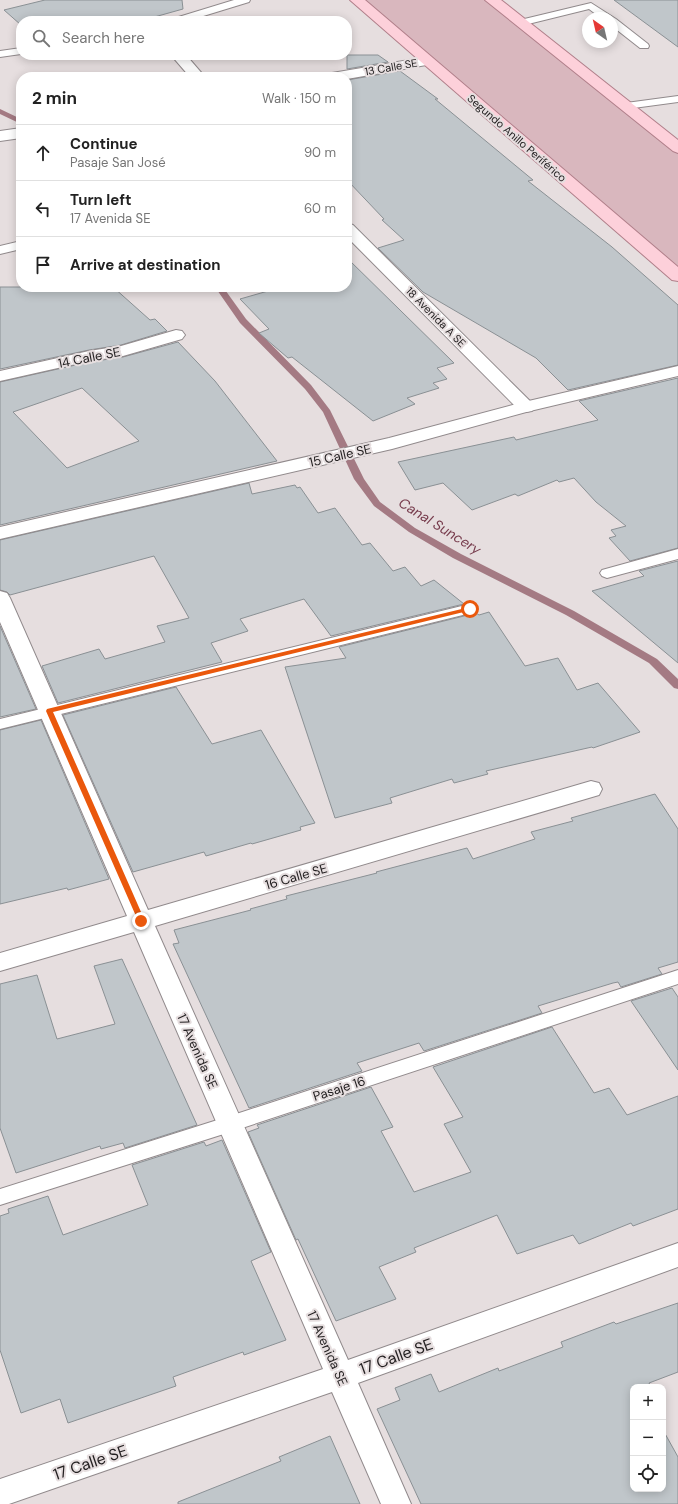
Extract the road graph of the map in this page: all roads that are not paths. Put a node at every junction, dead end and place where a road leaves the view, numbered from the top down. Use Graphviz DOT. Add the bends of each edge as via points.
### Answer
graph roads {
  1 [pos="245,0"];
  2 [pos="357,0"];
  3 [pos="492,0"];
  4 [pos="587,3"];
  5 [pos="600,12"];
  6 [pos="192,16"];
  7 [pos="520,23"];
  8 [pos="618,26"];
  9 [pos="644,46"];
  10 [pos="16,52"];
  11 [pos="0,54"];
  12 [pos="183,60"];
  13 [pos="427,61"];
  14 [pos="193,72"];
  15 [pos="352,74"];
  16 [pos="678,99"];
  17 [pos="626,106"];
  18 [pos="678,148"];
  19 [pos="352,233"];
  20 [pos="16,247"];
  21 [pos="0,250"];
  22 [pos="678,276"];
  23 [pos="176,335"];
  24 [pos="678,371"];
  25 [pos="0,376"];
  26 [pos="526,407"];
  27 [pos="0,533"];
  28 [pos="678,554"];
  29 [pos="607,573"];
  30 [pos="0,598"];
  31 [pos="470,609"];
  32 [pos="49,711"];
  33 [pos="0,724"];
  34 [pos="591,789"];
  35 [pos="141,921"];
  36 [pos="0,962"];
  37 [pos="678,977"];
  38 [pos="230,1124"];
  39 [pos="0,1197"];
  40 [pos="678,1255"];
  41 [pos="340,1376"];
  42 [pos="0,1493"];
  43 [pos="396,1504"];
  1 -- 6 [label="lane"];
  2 -- 13 [label="main road, Segundo Anillo Periférico"];
  3 -- 7 [label="main road"];
  4 -- 5 [label="lane"];
  4 -- 7 [label="lane"];
  7 -- 17 [label="main road"];
  8 -- 9 [label="lane"];
  10 -- 11 [label="lane"];
  12 -- 14 [label="street"];
  13 -- 15 [label="street, 13 Calle SE"];
  13 -- 22 [label="main road, Segundo Anillo Periférico"];
  16 -- 17 [label="lane"];
  17 -- 18 [label="main road"];
  19 -- 26 [label="street, 18 Avenida A SE"];
  20 -- 21 [label="lane"];
  23 -- 25 [label="street, 14 Calle SE" via="123,351"];
  24 -- 26 [label="street, 15 Calle SE"];
  26 -- 27 [label="street, 15 Calle SE" via="314,462"];
  28 -- 29 [label="lane"];
  30 -- 32 [label="street, 17 Avenida SE"];
  31 -- 32 [label="lane"];
  32 -- 33 [label="lane"];
  32 -- 35 [label="street, 17 Avenida SE"];
  34 -- 35 [label="street, 16 Calle SE"];
  35 -- 36 [label="street, 16 Calle SE"];
  35 -- 38 [label="street, 17 Avenida SE"];
  37 -- 38 [label="lane, Pasaje 16"];
  38 -- 39 [label="lane, Pasaje 16"];
  38 -- 41 [label="street, 17 Avenida SE"];
  40 -- 41 [label="street, 17 Calle SE"];
  41 -- 42 [label="street, 17 Calle SE"];
  41 -- 43 [label="street, 17 Avenida SE"];
}
